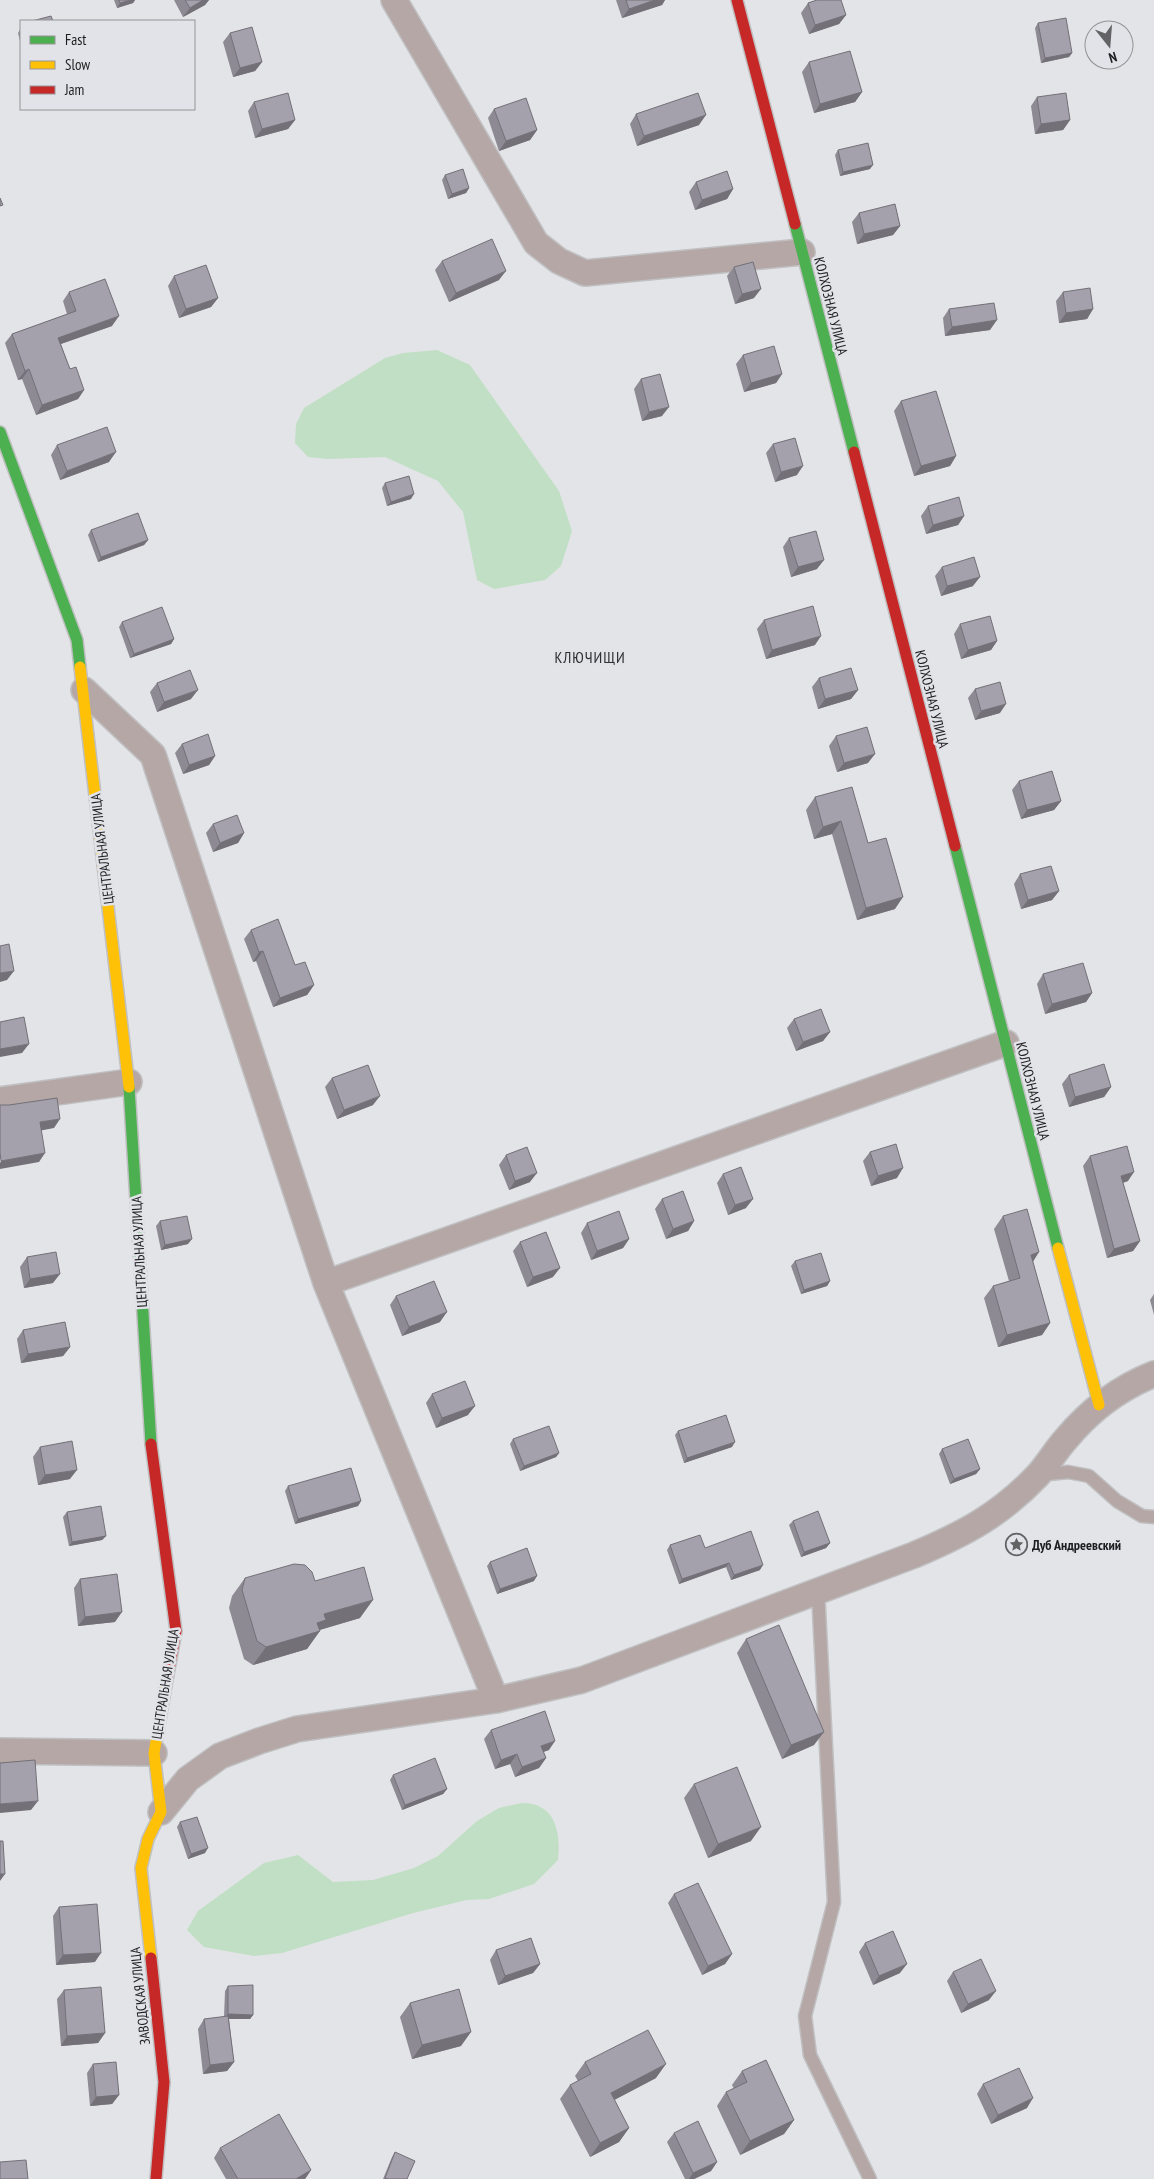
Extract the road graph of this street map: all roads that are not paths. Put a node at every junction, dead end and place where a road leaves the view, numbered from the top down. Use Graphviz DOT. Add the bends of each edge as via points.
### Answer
graph roads {
  1 [pos="394,0"];
  2 [pos="737,0"];
  3 [pos="802,252"];
  4 [pos="0,432"];
  5 [pos="84,690"];
  6 [pos="1006,1043"];
  7 [pos="129,1082"];
  8 [pos="0,1100"];
  9 [pos="326,1283"];
  10 [pos="1154,1374"];
  11 [pos="1099,1405"];
  12 [pos="1039,1474"];
  13 [pos="1154,1517"];
  14 [pos="818,1591"];
  15 [pos="496,1700"];
  16 [pos="0,1752"];
  17 [pos="154,1753"];
  18 [pos="160,1812"];
  19 [pos="156,2179"];
  20 [pos="870,2179"];
  1 -- 3 [label="street" via="536,243 558,261 585,273"];
  2 -- 3 [label="street, КОЛХОЗНАЯ УЛИЦА"];
  3 -- 6 [label="street, КОЛХОЗНАЯ УЛИЦА"];
  4 -- 5 [label="street, ЦЕНТРАЛЬНАЯ УЛИЦА" via="77,640"];
  5 -- 7 [label="street, ЦЕНТРАЛЬНАЯ УЛИЦА"];
  5 -- 9 [label="street" via="153,755"];
  6 -- 9 [label="street"];
  6 -- 11 [label="street, КОЛХОЗНАЯ УЛИЦА"];
  7 -- 8 [label="street"];
  7 -- 17 [label="street, ЦЕНТРАЛЬНАЯ УЛИЦА" via="150,1446 176,1631"];
  9 -- 15 [label="street"];
  10 -- 11 [label="street"];
  11 -- 12 [label="street" via="1066,1438"];
  12 -- 13 [label="lane" via="1068,1472 1089,1476 1117,1501 1142,1516"];
  12 -- 14 [label="street" via="998,1511 959,1536"];
  14 -- 15 [label="street" via="582,1680"];
  14 -- 20 [label="lane" via="834,1902 806,2016 810,2055"];
  15 -- 18 [label="street" via="297,1729 259,1741 220,1756 188,1779"];
  16 -- 17 [label="street"];
  17 -- 18 [label="street, ЦЕНТРАЛЬНАЯ УЛИЦА"];
  18 -- 19 [label="street, ЗАВОДСКАЯ УЛИЦА" via="148,1839 141,1868 164,2082"];
}
